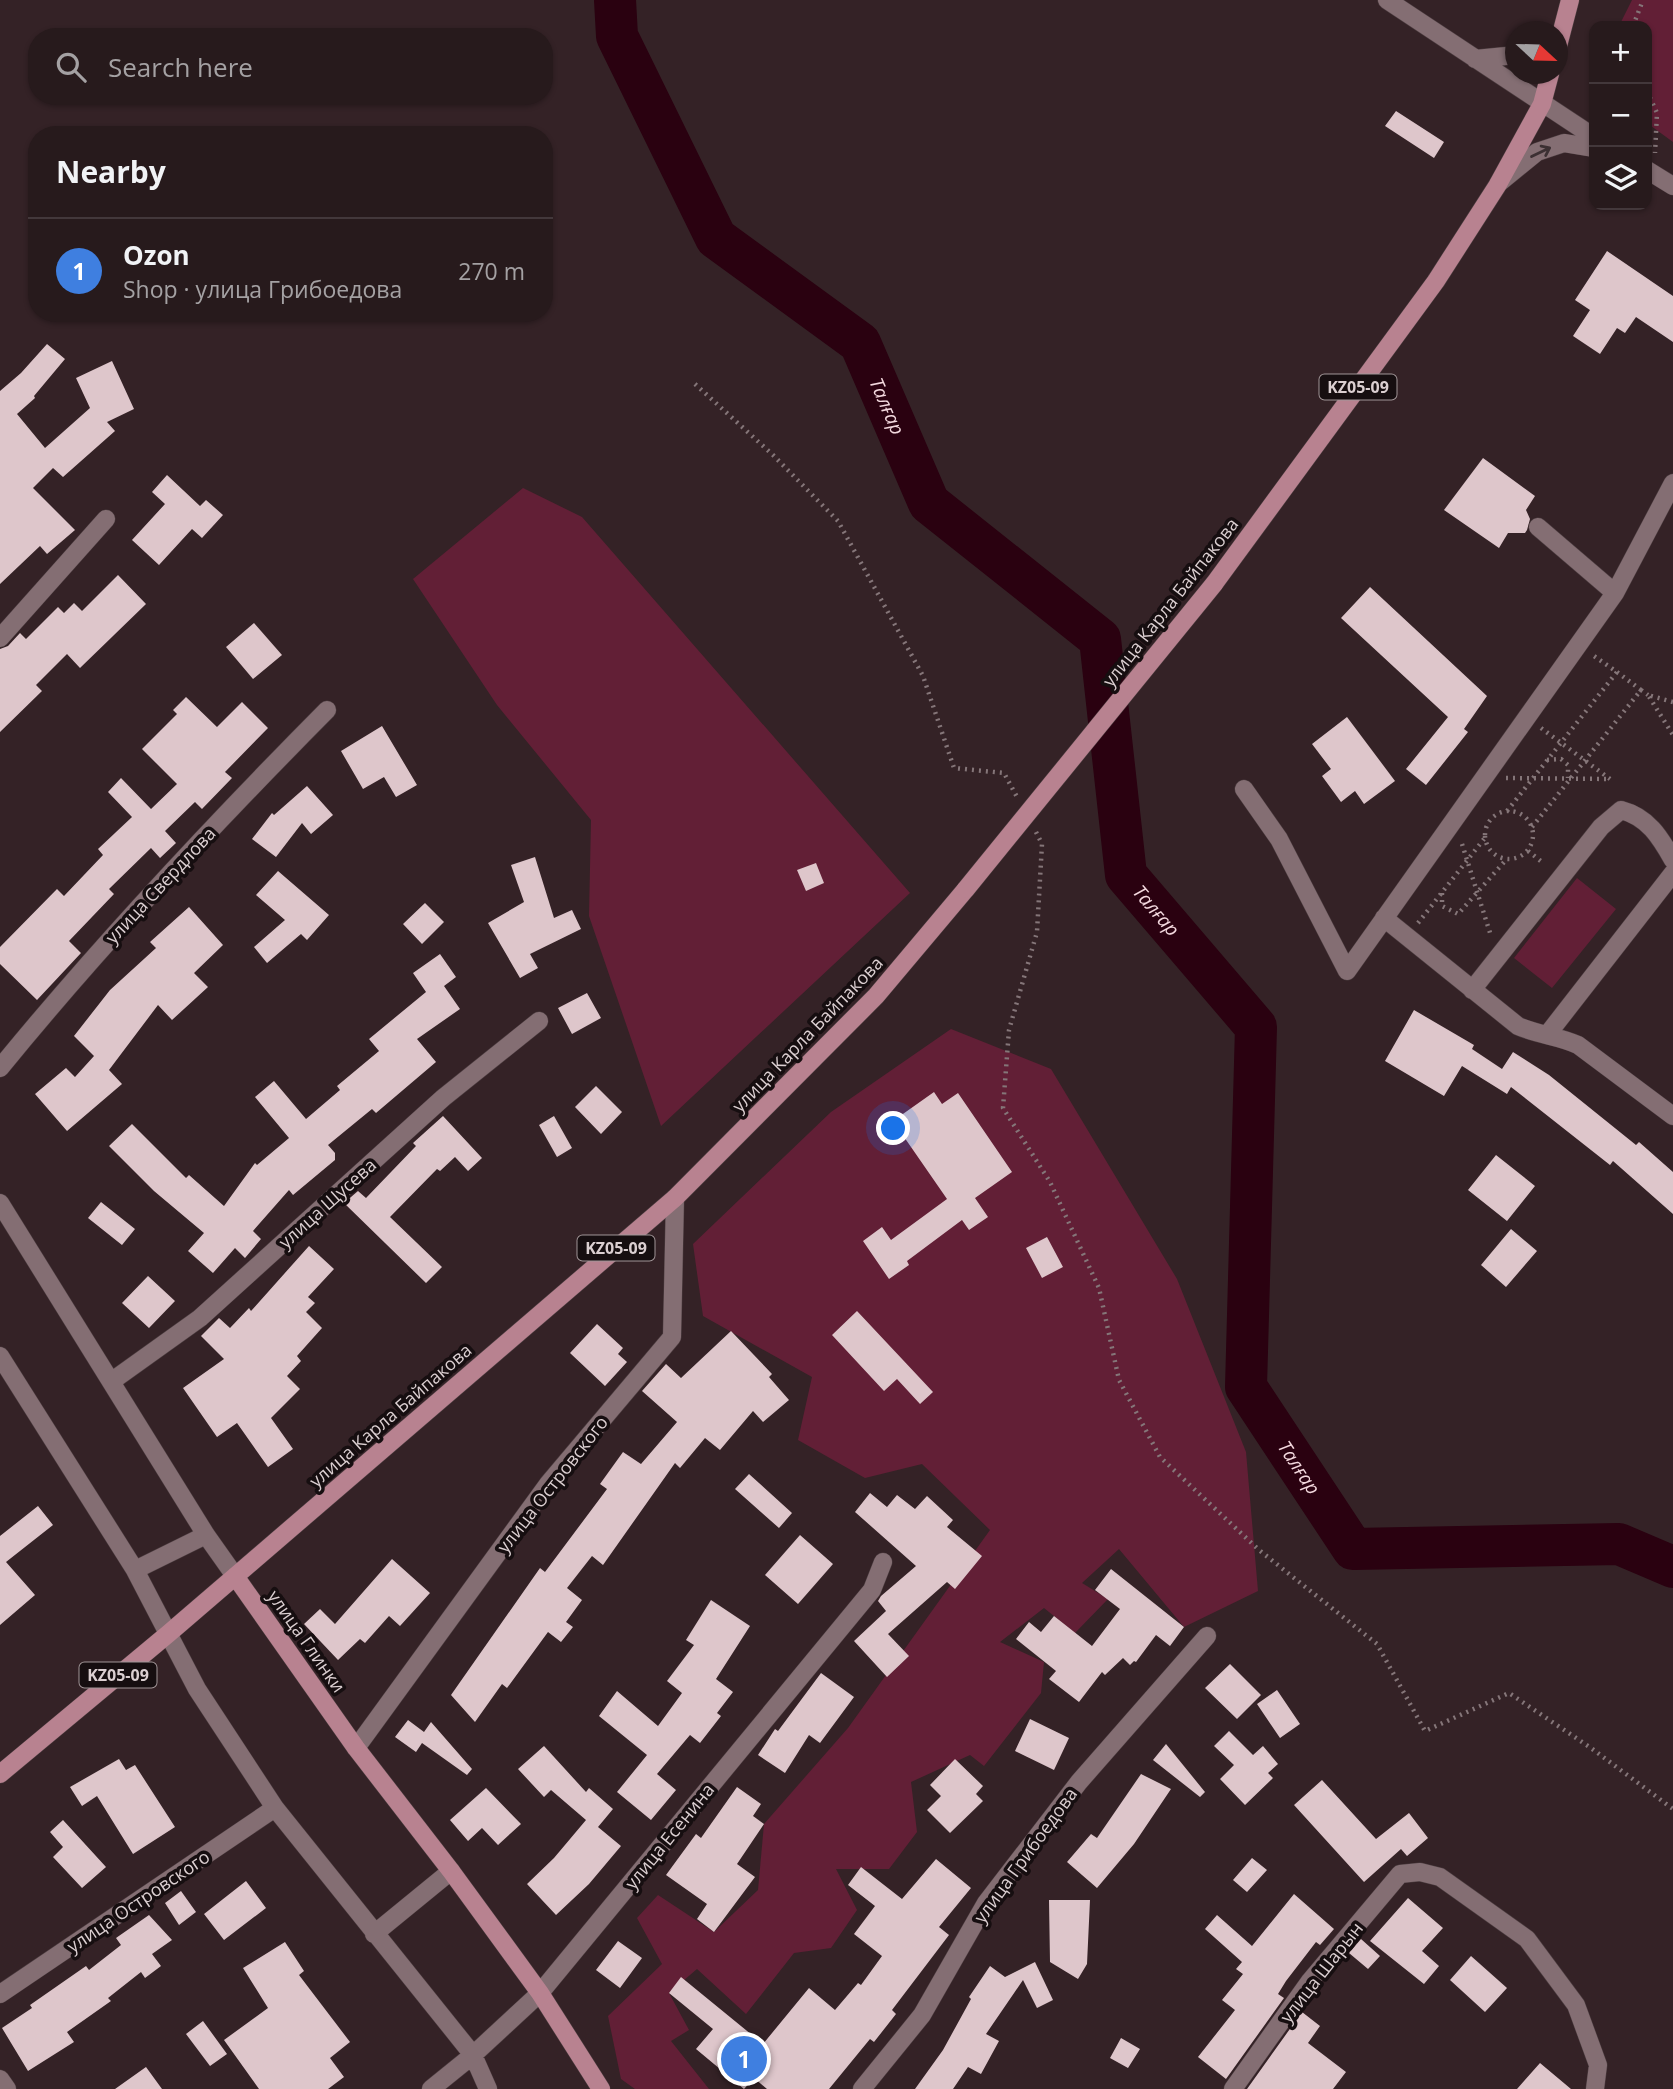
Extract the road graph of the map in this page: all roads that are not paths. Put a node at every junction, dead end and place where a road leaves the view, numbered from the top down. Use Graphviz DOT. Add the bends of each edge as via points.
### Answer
graph roads {
  1 [pos="1387,0"];
  2 [pos="1570,0"];
  3 [pos="1562,21"];
  4 [pos="1505,56"];
  5 [pos="1475,59"];
  6 [pos="1547,84"];
  7 [pos="1542,104"];
  8 [pos="1589,134"];
  9 [pos="1589,147"];
  10 [pos="1652,173"];
  11 [pos="1497,186"];
  12 [pos="1673,186"];
  13 [pos="1673,483"];
  14 [pos="106,519"];
  15 [pos="1538,527"];
  16 [pos="1615,593"];
  17 [pos="0,639"];
  18 [pos="327,710"];
  19 [pos="1244,789"];
  20 [pos="1673,860"];
  21 [pos="1673,873"];
  22 [pos="1384,918"];
  23 [pos="1472,990"];
  24 [pos="539,1021"];
  25 [pos="1547,1035"];
  26 [pos="0,1068"];
  27 [pos="1673,1116"];
  28 [pos="675,1198"];
  29 [pos="0,1203"];
  30 [pos="0,1356"];
  31 [pos="112,1381"];
  32 [pos="206,1535"];
  33 [pos="883,1562"];
  34 [pos="135,1570"];
  35 [pos="235,1576"];
  36 [pos="168,1634"];
  37 [pos="1207,1636"];
  38 [pos="356,1748"];
  39 [pos="0,1774"];
  40 [pos="275,1808"];
  41 [pos="451,1871"];
  42 [pos="374,1934"];
  43 [pos="540,1993"];
  44 [pos="0,1994"];
  45 [pos="472,2055"];
  46 [pos="0,2079"];
  47 [pos="7,2089"];
  48 [pos="431,2089"];
  49 [pos="488,2089"];
  50 [pos="601,2089"];
  51 [pos="862,2089"];
  52 [pos="1233,2089"];
  53 [pos="1595,2089"];
  1 -- 5 [label="street"];
  2 -- 3 [label="main road"];
  4 -- 5 [label="street"];
  5 -- 7 [label="street"];
  6 -- 7 [label="main road, KZ05-09"];
  7 -- 8 [label="street"];
  7 -- 11 [label="main road, KZ05-09"];
  11 -- 9 [label="street, one-way" via="1537,152 1564,143"];
  10 -- 12 [label="street"];
  11 -- 28 [label="main road, улица Карла Байпакова / KZ05-09, bridge" via="1436,281 1214,583 966,889 876,996"];
  13 -- 16 [label="street"];
  14 -- 17 [label="street"];
  15 -- 16 [label="street"];
  16 -- 22 [label="street"];
  18 -- 26 [label="street, улица Свердлова" via="68,985"];
  19 -- 22 [label="street" via="1279,839 1347,971"];
  20 -- 23 [label="street" via="1656,832 1636,814 1621,810 1601,827"];
  21 -- 25 [label="street"];
  22 -- 23 [label="street"];
  23 -- 25 [label="street" via="1518,1026"];
  24 -- 31 [label="street, улица Щусева" via="443,1098 200,1318"];
  25 -- 27 [label="street" via="1578,1045"];
  28 -- 35 [label="main road, улица Карла Байпакова / KZ05-09"];
  28 -- 38 [label="street, улица Островского" via="672,1337 548,1484"];
  29 -- 31 [label="street, улица Глинки"];
  30 -- 34 [label="street"];
  31 -- 32 [label="street, улица Глинки"];
  32 -- 34 [label="street"];
  32 -- 35 [label="street, улица Глинки"];
  33 -- 43 [label="street, улица Есенина" via="872,1590"];
  34 -- 36 [label="street"];
  35 -- 36 [label="main road, улица Карла Байпакова / KZ05-09"];
  35 -- 38 [label="main road, улица Глинки"];
  36 -- 39 [label="main road, улица Карла Байпакова / KZ05-09"];
  36 -- 40 [label="street" via="197,1689"];
  37 -- 51 [label="street, улица Грибоедова" via="1079,1782 986,1903 922,2015"];
  38 -- 41 [label="main road, улица Глинки"];
  40 -- 42 [label="street"];
  40 -- 44 [label="street, улица Островского"];
  41 -- 42 [label="street"];
  41 -- 43 [label="main road, улица Глинки"];
  42 -- 45 [label="street"];
  43 -- 45 [label="street, улица Есенина"];
  43 -- 50 [label="main road, улица Глинки"];
  45 -- 48 [label="street, улица Есенина"];
  45 -- 49 [label="street"];
  46 -- 47 [label="street"];
  52 -- 53 [label="street, улица Шарын" via="1310,1981 1400,1874 1420,1872 1440,1877 1527,1939 1576,2004 1598,2065"];
}
